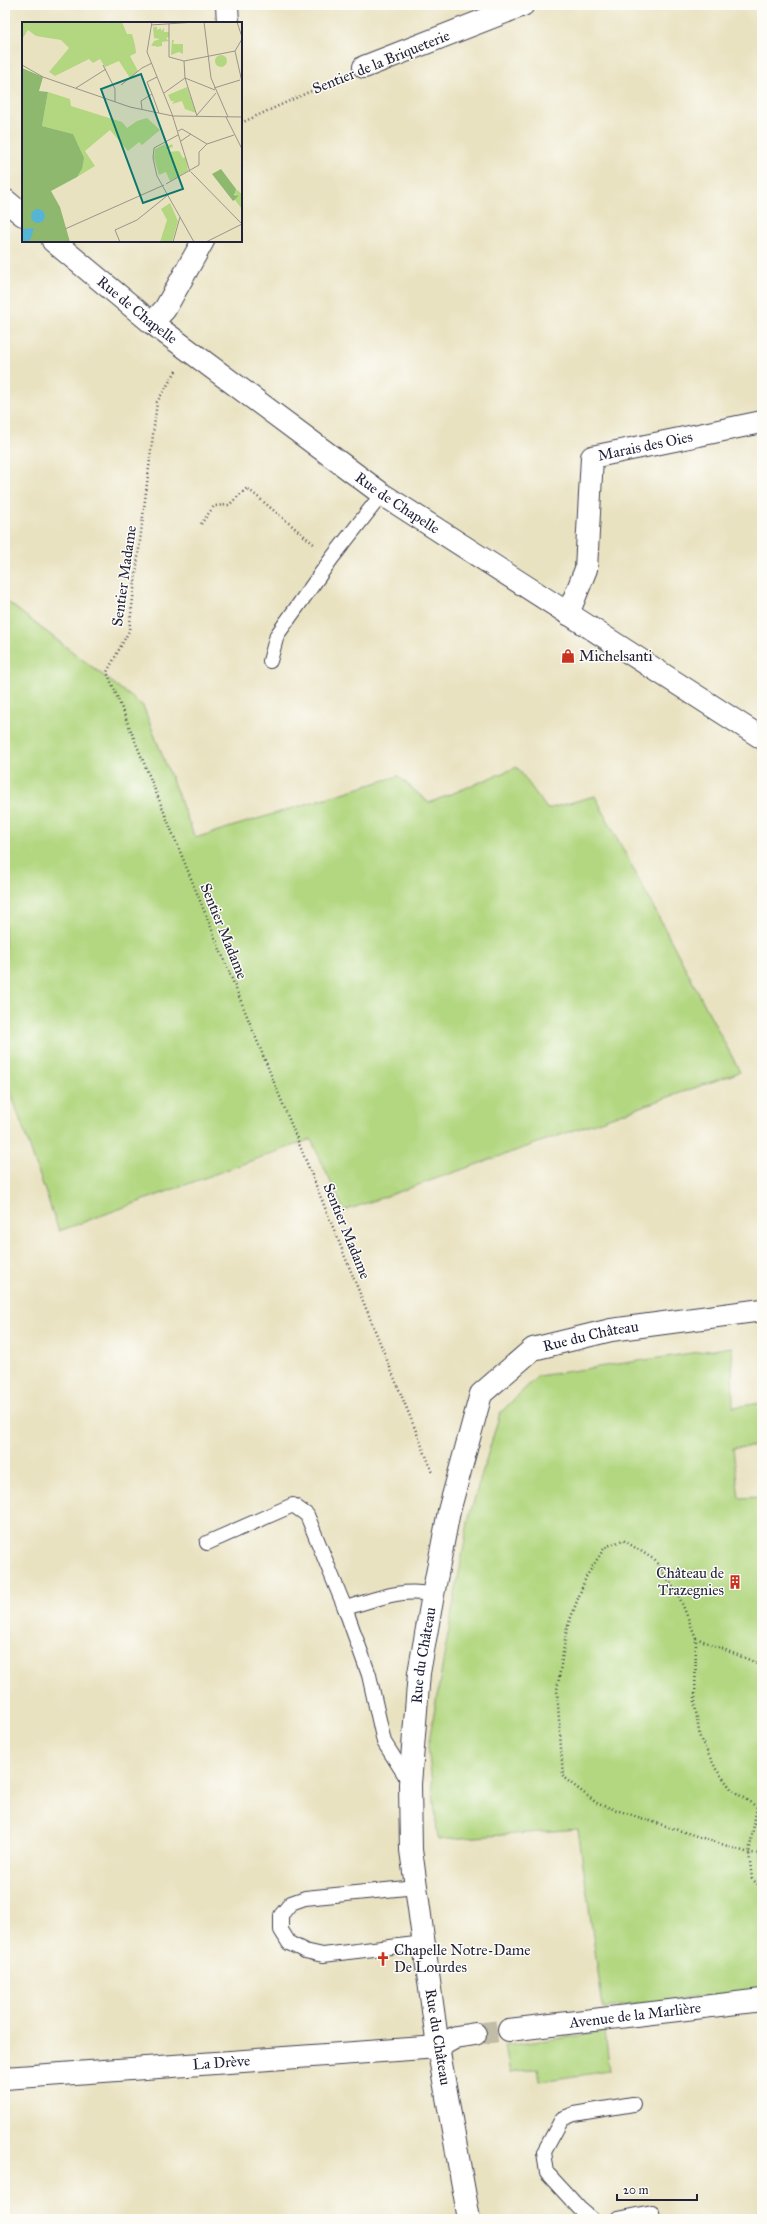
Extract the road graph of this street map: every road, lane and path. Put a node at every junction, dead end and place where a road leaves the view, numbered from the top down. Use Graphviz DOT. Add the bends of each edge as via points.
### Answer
graph roads {
  1 [pos="227,5"];
  2 [pos="523,5"];
  3 [pos="228,22"];
  4 [pos="364,67"];
  5 [pos="242,123"];
  6 [pos="5,200"];
  7 [pos="22,214"];
  8 [pos="54,242"];
  9 [pos="202,242"];
  10 [pos="152,323"];
  11 [pos="189,351"];
  12 [pos="762,422"];
  13 [pos="382,494"];
  14 [pos="201,524"];
  15 [pos="332,558"];
  16 [pos="568,614"];
  17 [pos="270,661"];
  18 [pos="762,738"];
  19 [pos="762,1310"];
  20 [pos="434,1474"];
  21 [pos="207,1543"];
  22 [pos="433,1595"];
  23 [pos="345,1608"];
  24 [pos="696,1638"];
  25 [pos="762,1665"];
  26 [pos="410,1784"];
  27 [pos="762,1805"];
  28 [pos="757,1807"];
  29 [pos="749,1853"];
  30 [pos="762,1854"];
  31 [pos="416,1887"];
  32 [pos="762,1888"];
  33 [pos="424,1943"];
  34 [pos="762,2000"];
  35 [pos="509,2030"];
  36 [pos="475,2034"];
  37 [pos="438,2047"];
  38 [pos="5,2078"];
  39 [pos="633,2104"];
  40 [pos="469,2219"];
  41 [pos="592,2219"];
  42 [pos="618,2219"];
  43 [pos="653,2219"];
  1 -- 3 [label="street"];
  2 -- 4 [label="street, Sentier de la Briqueterie"];
  4 -- 5 [label="path, Sentier de la Briqueterie"];
  6 -- 7 [label="street"];
  8 -- 10 [label="street, Rue de Chapelle"];
  9 -- 10 [label="street" via="165,309"];
  10 -- 11 [label="street, Rue de Chapelle"];
  11 -- 13 [label="street, Rue de Chapelle"];
  11 -- 20 [label="path, Sentier Madame" via="157,402 129,631 107,672"];
  12 -- 16 [label="street, Marais des Oies" via="592,457 586,569"];
  13 -- 15 [label="lane"];
  13 -- 16 [label="street, Rue de Chapelle"];
  14 -- 15 [label="path" via="214,506 228,505 247,488"];
  15 -- 17 [label="lane" via="277,635"];
  16 -- 18 [label="street, Rue de Chapelle"];
  19 -- 22 [label="street, Rue du Château" via="611,1330 533,1349 481,1394 449,1511"];
  21 -- 23 [label="lane" via="293,1505 307,1516"];
  22 -- 23 [label="lane" via="418,1591 393,1594"];
  22 -- 26 [label="street, Rue du Château" via="419,1673"];
  23 -- 26 [label="lane" via="369,1675 384,1742"];
  24 -- 25 [label="path"];
  24 -- 28 [label="path" via="695,1704 700,1738 716,1769 732,1790"];
  24 -- 29 [label="path" via="679,1596 654,1560 623,1540 605,1547 586,1577 567,1628 557,1690 563,1777 598,1804"];
  26 -- 31 [label="street, Rue du Château" via="411,1850"];
  27 -- 28 [label="path"];
  28 -- 29 [label="path"];
  29 -- 30 [label="path"];
  29 -- 32 [label="path" via="752,1879"];
  31 -- 33 [label="street, Rue du Château"];
  31 -- 33 [label="lane" via="305,1898 291,1904 281,1915 281,1930 289,1943 305,1951 323,1955"];
  33 -- 37 [label="street, Rue du Château"];
  34 -- 35 [label="street, Avenue de la Marlière"];
  36 -- 37 [label="street" via="456,2037"];
  37 -- 38 [label="street, La Drève"];
  37 -- 40 [label="street, Rue du Château"];
  39 -- 41 [label="lane" via="574,2114 562,2119 544,2152 547,2172"];
  42 -- 43 [label="lane" via="652,2212"];
}
